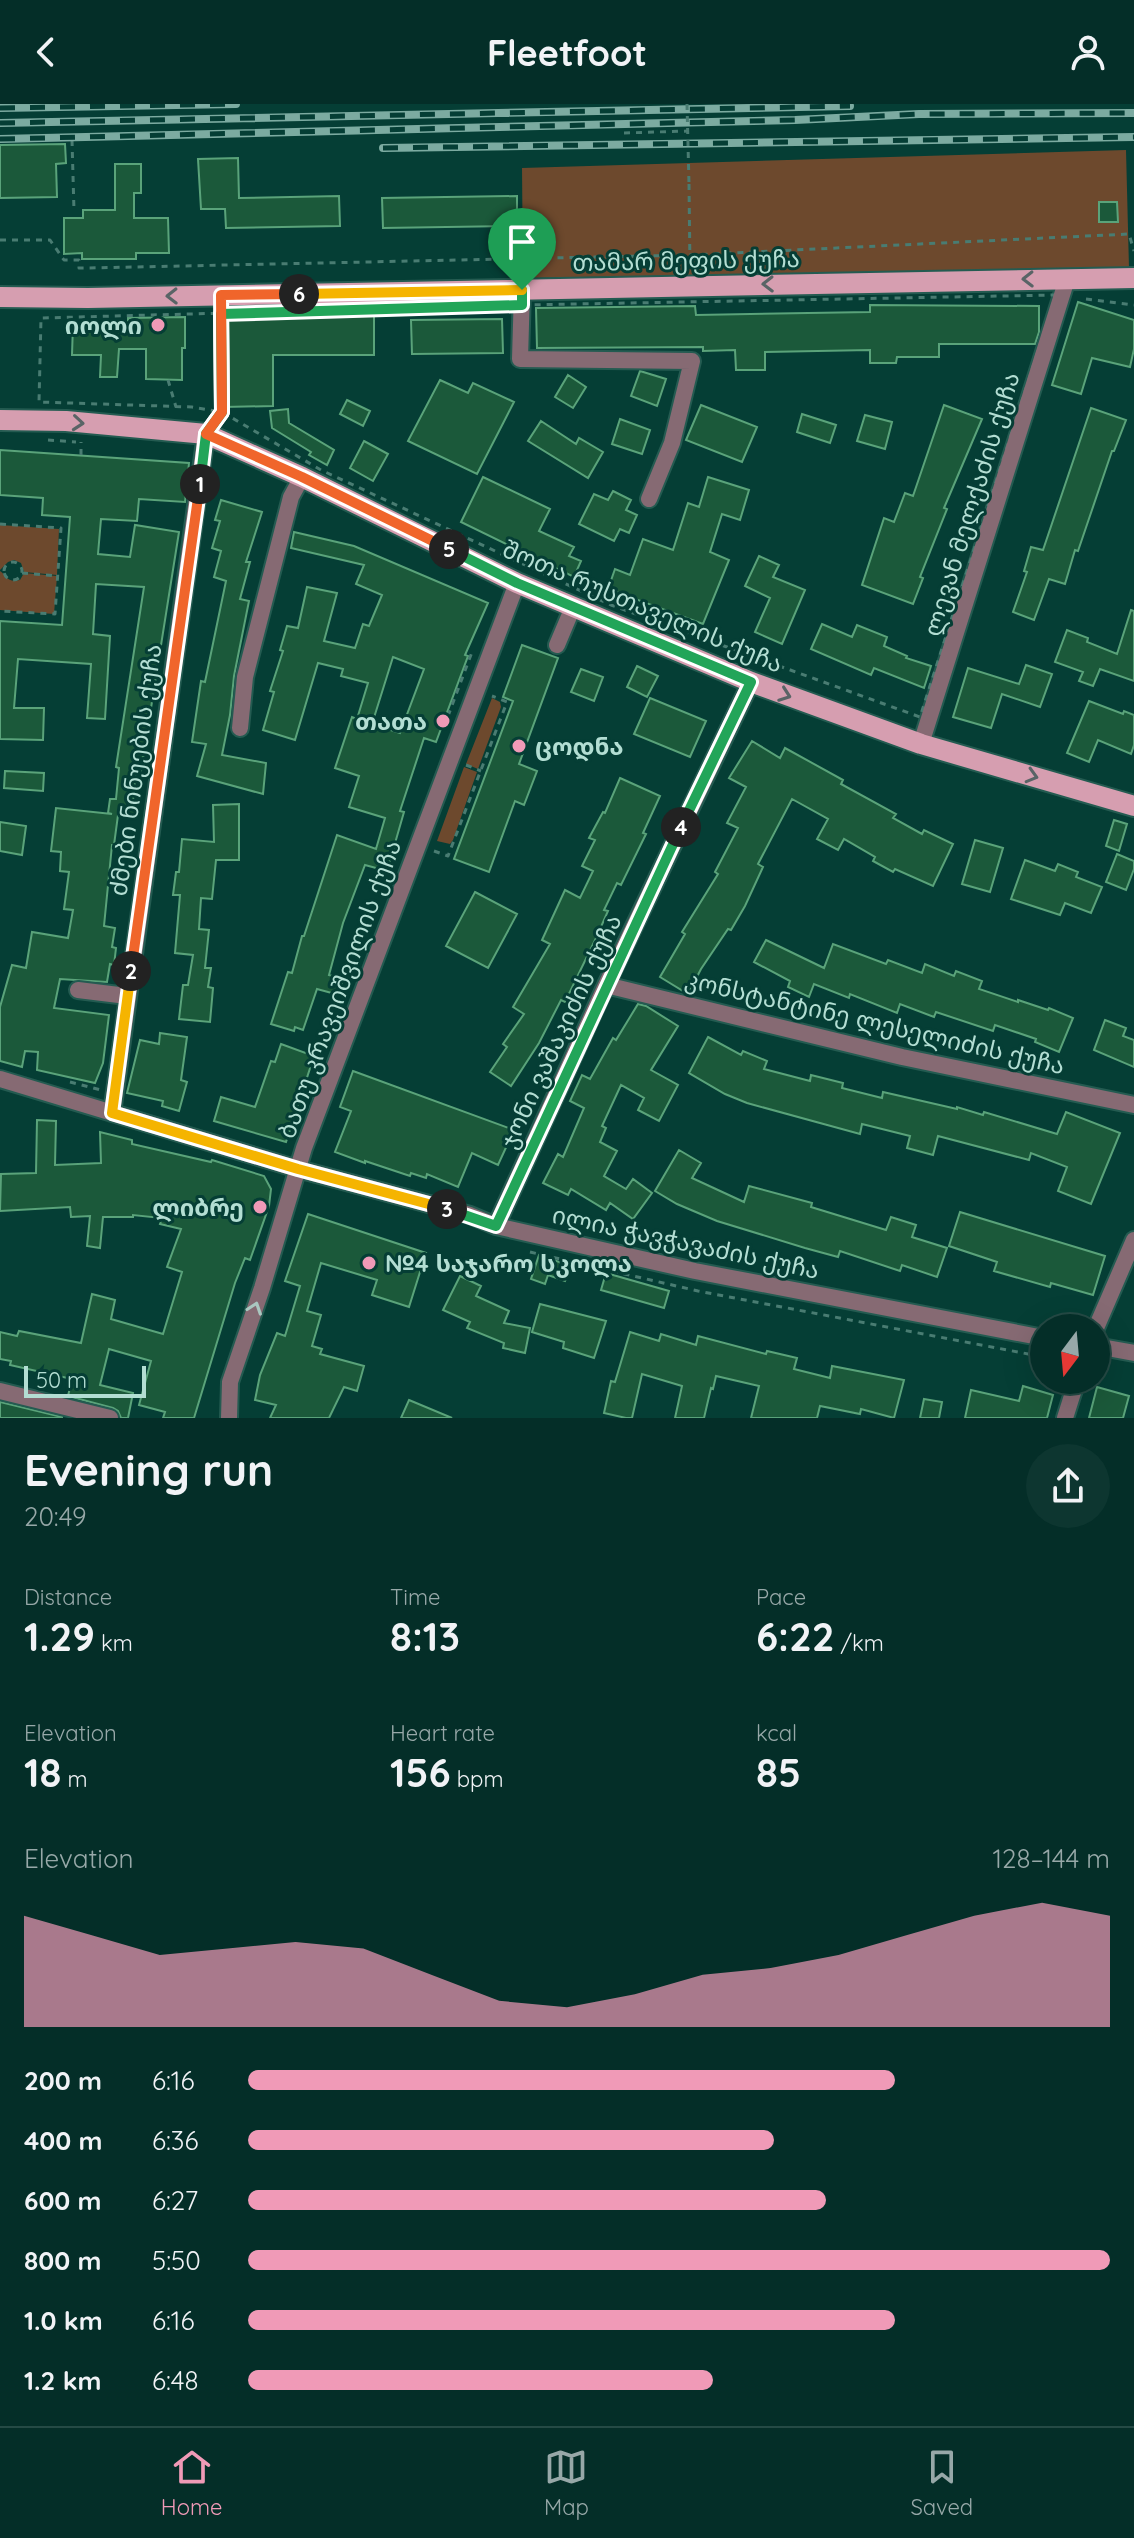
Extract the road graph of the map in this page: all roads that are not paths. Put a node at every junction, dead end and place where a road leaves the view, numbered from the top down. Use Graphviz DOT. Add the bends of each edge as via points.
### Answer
graph roads {
  1 [pos="1134,278"];
  2 [pos="1067,279"];
  3 [pos="0,297"];
  4 [pos="522,297"];
  5 [pos="0,420"];
  6 [pos="206,434"];
  7 [pos="302,477"];
  8 [pos="649,499"];
  9 [pos="517,583"];
  10 [pos="573,607"];
  11 [pos="557,645"];
  12 [pos="751,682"];
  13 [pos="240,728"];
  14 [pos="921,744"];
  15 [pos="1134,806"];
  16 [pos="606,985"];
  17 [pos="78,990"];
  18 [pos="127,996"];
  19 [pos="0,1079"];
  20 [pos="1134,1105"];
  21 [pos="112,1113"];
  22 [pos="298,1169"];
  23 [pos="496,1226"];
  24 [pos="1134,1240"];
  25 [pos="1102,1314"];
  26 [pos="1030,1335"];
  27 [pos="1110,1349"];
  28 [pos="1134,1353"];
  29 [pos="0,1391"];
  30 [pos="1073,1394"];
  31 [pos="110,1418"];
  32 [pos="229,1418"];
  33 [pos="1065,1418"];
  1 -- 2 [label="main road, თამარ მეფის ქუჩა"];
  2 -- 4 [label="main road, თამარ მეფის ქუჩა, one-way"];
  2 -- 14 [label="street, ლევან მელქაძის ქუჩა"];
  4 -- 3 [label="main road, თამარ მეფის ქუჩა, one-way" via="221,304"];
  4 -- 8 [label="street" via="520,359 692,361 672,443"];
  5 -- 6 [label="main road, შოთა რუსთაველის ქუჩა, one-way"];
  6 -- 7 [label="main road, შოთა რუსთაველის ქუჩა"];
  6 -- 18 [label="street, ძმები ნინუების ქუჩა"];
  7 -- 9 [label="main road, შოთა რუსთაველის ქუჩა"];
  7 -- 13 [label="street" via="291,497 245,677"];
  9 -- 10 [label="main road, შოთა რუსთაველის ქუჩა"];
  9 -- 22 [label="street, ბათუ კრავეიშვილის ქუჩა"];
  10 -- 11 [label="street"];
  10 -- 12 [label="main road, შოთა რუსთაველის ქუჩა"];
  12 -- 14 [label="main road, შოთა რუსთაველის ქუჩა, one-way"];
  12 -- 16 [label="street, ჯონი ვაშაკიძის ქუჩა"];
  14 -- 15 [label="main road, შოთა რუსთაველის ქუჩა, one-way"];
  16 -- 20 [label="street, კონსტანტინე ლესელიძის ქუჩა" via="902,1057"];
  16 -- 23 [label="street, ჯონი ვაშაკიძის ქუჩა"];
  17 -- 18 [label="street"];
  18 -- 21 [label="street, ძმები ნინუების ქუჩა"];
  19 -- 21 [label="street, ილია ჭავჭავაძის ქუჩა"];
  21 -- 22 [label="street, ილია ჭავჭავაძის ქუჩა"];
  22 -- 23 [label="street, ილია ჭავჭავაძის ქუჩა"];
  32 -- 22 [label="street, ბათუ კრავეიშვილის ქუჩა, one-way" via="230,1382"];
  23 -- 26 [label="street, ილია ჭავჭავაძის ქუჩა" via="695,1271"];
  24 -- 25 [label="street"];
  27 -- 28 [label="street"];
  29 -- 31 [label="street"];
  30 -- 33 [label="street"];
}
